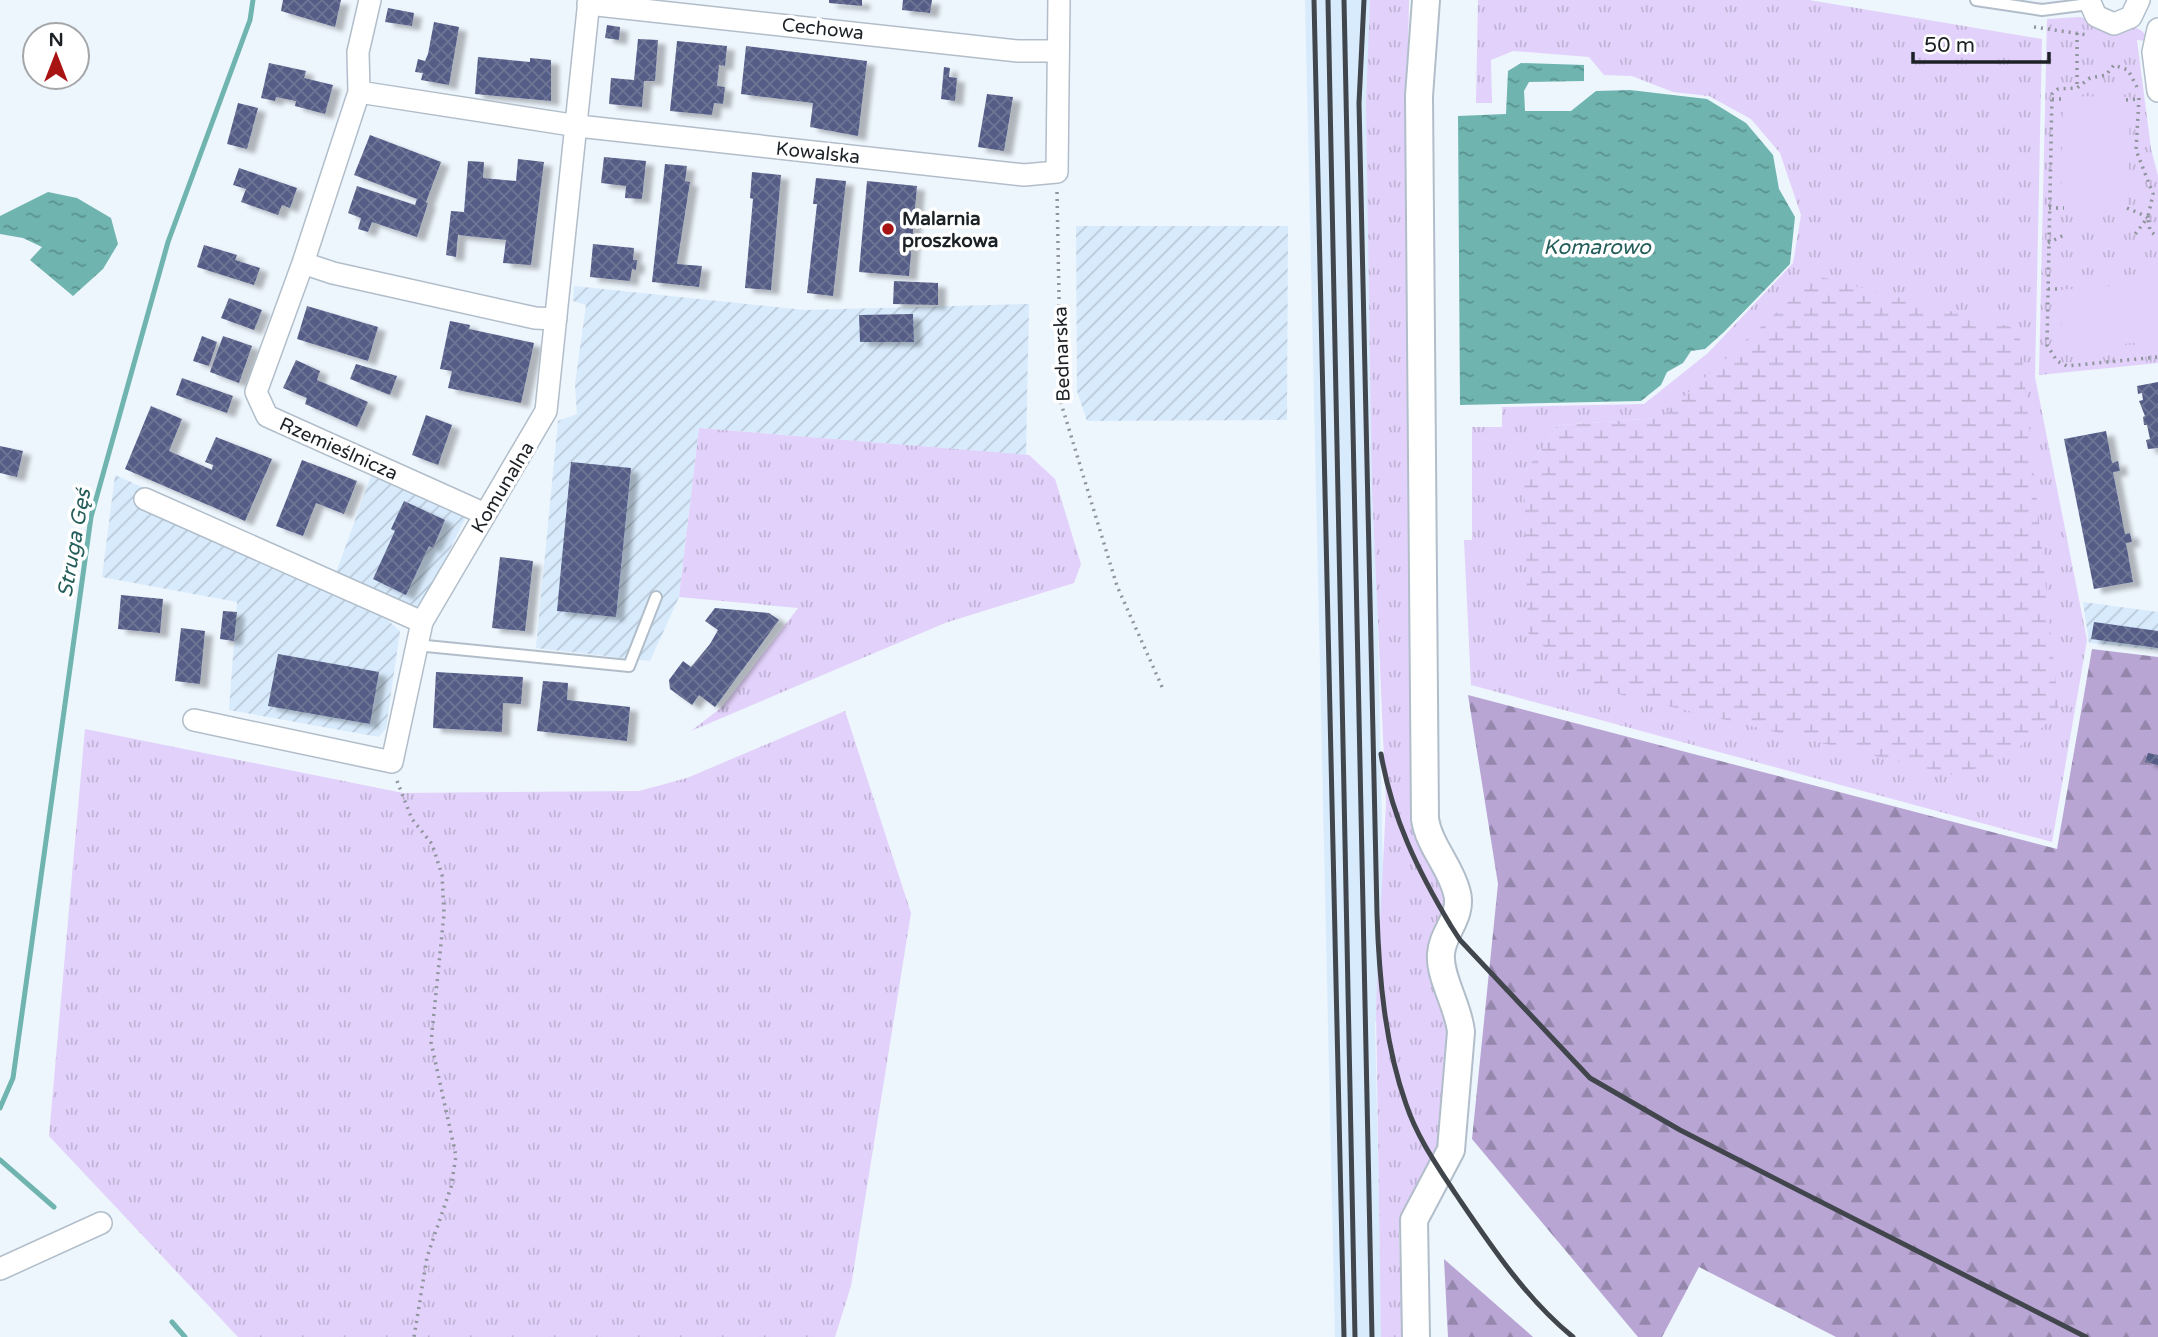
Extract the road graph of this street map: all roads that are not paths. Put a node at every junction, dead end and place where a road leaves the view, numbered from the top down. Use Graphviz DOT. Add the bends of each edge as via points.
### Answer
graph roads {
  1 [pos="370,0"];
  2 [pos="1059,0"];
  3 [pos="1426,0"];
  4 [pos="1976,0"];
  5 [pos="589,2"];
  6 [pos="2089,2"];
  7 [pos="2138,6"];
  8 [pos="2158,26"];
  9 [pos="1057,51"];
  10 [pos="359,92"];
  11 [pos="2149,95"];
  12 [pos="578,126"];
  13 [pos="303,263"];
  14 [pos="556,319"];
  15 [pos="145,499"];
  16 [pos="485,514"];
  17 [pos="656,597"];
  18 [pos="422,622"];
  19 [pos="416,645"];
  20 [pos="194,720"];
  21 [pos="101,1223"];
  22 [pos="0,1269"];
  23 [pos="1416,1337"];
  1 -- 10 [label="street, Rzemieślnicza" via="358,51"];
  2 -- 9 [label="street"];
  3 -- 23 [label="street" via="1419,96 1425,819 1427,834 1457,891 1456,915 1440,957 1461,1032 1451,1150 1414,1220"];
  4 -- 6 [label="lane" via="2042,10"];
  5 -- 9 [label="street, Cechowa" via="1018,51"];
  5 -- 12 [label="street, Komunalna"];
  6 -- 7 [label="street" via="2096,16 2113,24 2126,21"];
  7 -- 8 [label="street"];
  8 -- 11 [label="street"];
  9 -- 12 [label="street, Kowalska" via="1057,172 1024,175"];
  10 -- 12 [label="street"];
  10 -- 13 [label="street, Rzemieślnicza"];
  12 -- 14 [label="street, Komunalna"];
  13 -- 14 [label="street" via="521,315"];
  13 -- 16 [label="street, Rzemieślnicza" via="256,392 267,416"];
  14 -- 16 [label="street, Komunalna" via="546,411"];
  15 -- 18 [label="street"];
  16 -- 18 [label="street, Komunalna"];
  17 -- 19 [label="lane" via="629,666"];
  18 -- 19 [label="street, Komunalna"];
  19 -- 20 [label="street, Komunalna" via="392,762"];
  21 -- 22 [label="street"];
}
